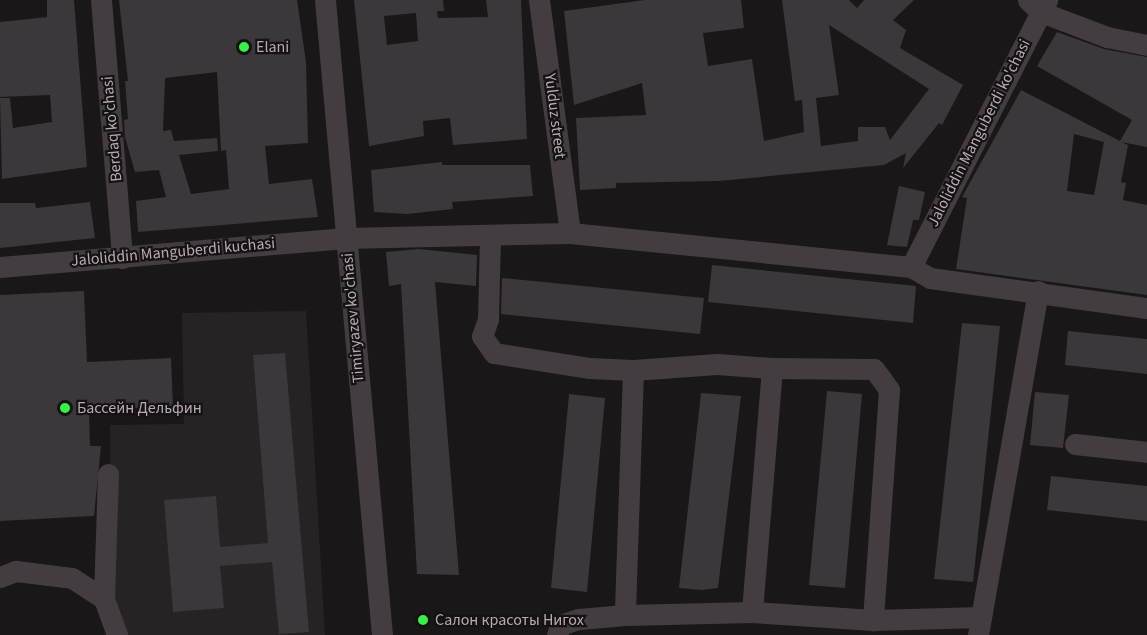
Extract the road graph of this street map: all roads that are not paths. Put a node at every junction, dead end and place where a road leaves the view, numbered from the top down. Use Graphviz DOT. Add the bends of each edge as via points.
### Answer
graph roads {
  1 [pos="101,0"];
  2 [pos="325,0"];
  3 [pos="539,0"];
  4 [pos="1039,4"];
  5 [pos="1147,45"];
  6 [pos="570,233"];
  7 [pos="346,237"];
  8 [pos="490,237"];
  9 [pos="122,258"];
  10 [pos="0,267"];
  11 [pos="911,267"];
  12 [pos="1038,291"];
  13 [pos="1147,308"];
  14 [pos="772,368"];
  15 [pos="633,370"];
  16 [pos="1075,444"];
  17 [pos="1147,452"];
  18 [pos="108,474"];
  19 [pos="0,577"];
  20 [pos="104,599"];
  21 [pos="752,612"];
  22 [pos="625,615"];
  23 [pos="873,620"];
  24 [pos="980,626"];
  25 [pos="117,635"];
  26 [pos="382,635"];
  27 [pos="557,635"];
  1 -- 9 [label="street, Berdaq ko'chasi"];
  2 -- 7 [label="street, Timiryazev ko'chasi"];
  3 -- 6 [label="street, Yulduz street"];
  4 -- 5 [label="street" via="1107,37"];
  4 -- 11 [label="street, Jaloliddin Manguberdi ko'chasi"];
  6 -- 8 [label="street, Jaloliddin Manguberdi kuchasi"];
  6 -- 11 [label="street, Jaloliddin Manguberdi kuchasi"];
  7 -- 8 [label="street, Jaloliddin Manguberdi kuchasi"];
  7 -- 9 [label="street, Jaloliddin Manguberdi kuchasi"];
  7 -- 26 [label="street, Timiryazev ko'chasi"];
  8 -- 15 [label="street" via="488,319 482,336 494,353 590,368"];
  9 -- 10 [label="street, Jaloliddin Manguberdi kuchasi"];
  11 -- 12 [label="street, Jaloliddin Manguberdi kuchasi" via="930,278"];
  12 -- 13 [label="street, Jaloliddin Manguberdi kuchasi"];
  12 -- 24 [label="street"];
  14 -- 15 [label="street" via="717,364"];
  14 -- 21 [label="street"];
  14 -- 23 [label="street" via="874,369 889,390"];
  15 -- 22 [label="street"];
  16 -- 17 [label="street"];
  18 -- 20 [label="street"];
  19 -- 20 [label="street" via="16,571 72,578"];
  20 -- 25 [label="street"];
  21 -- 22 [label="street"];
  21 -- 23 [label="street"];
  22 -- 27 [label="street" via="579,619 560,625"];
  23 -- 24 [label="street"];
}
